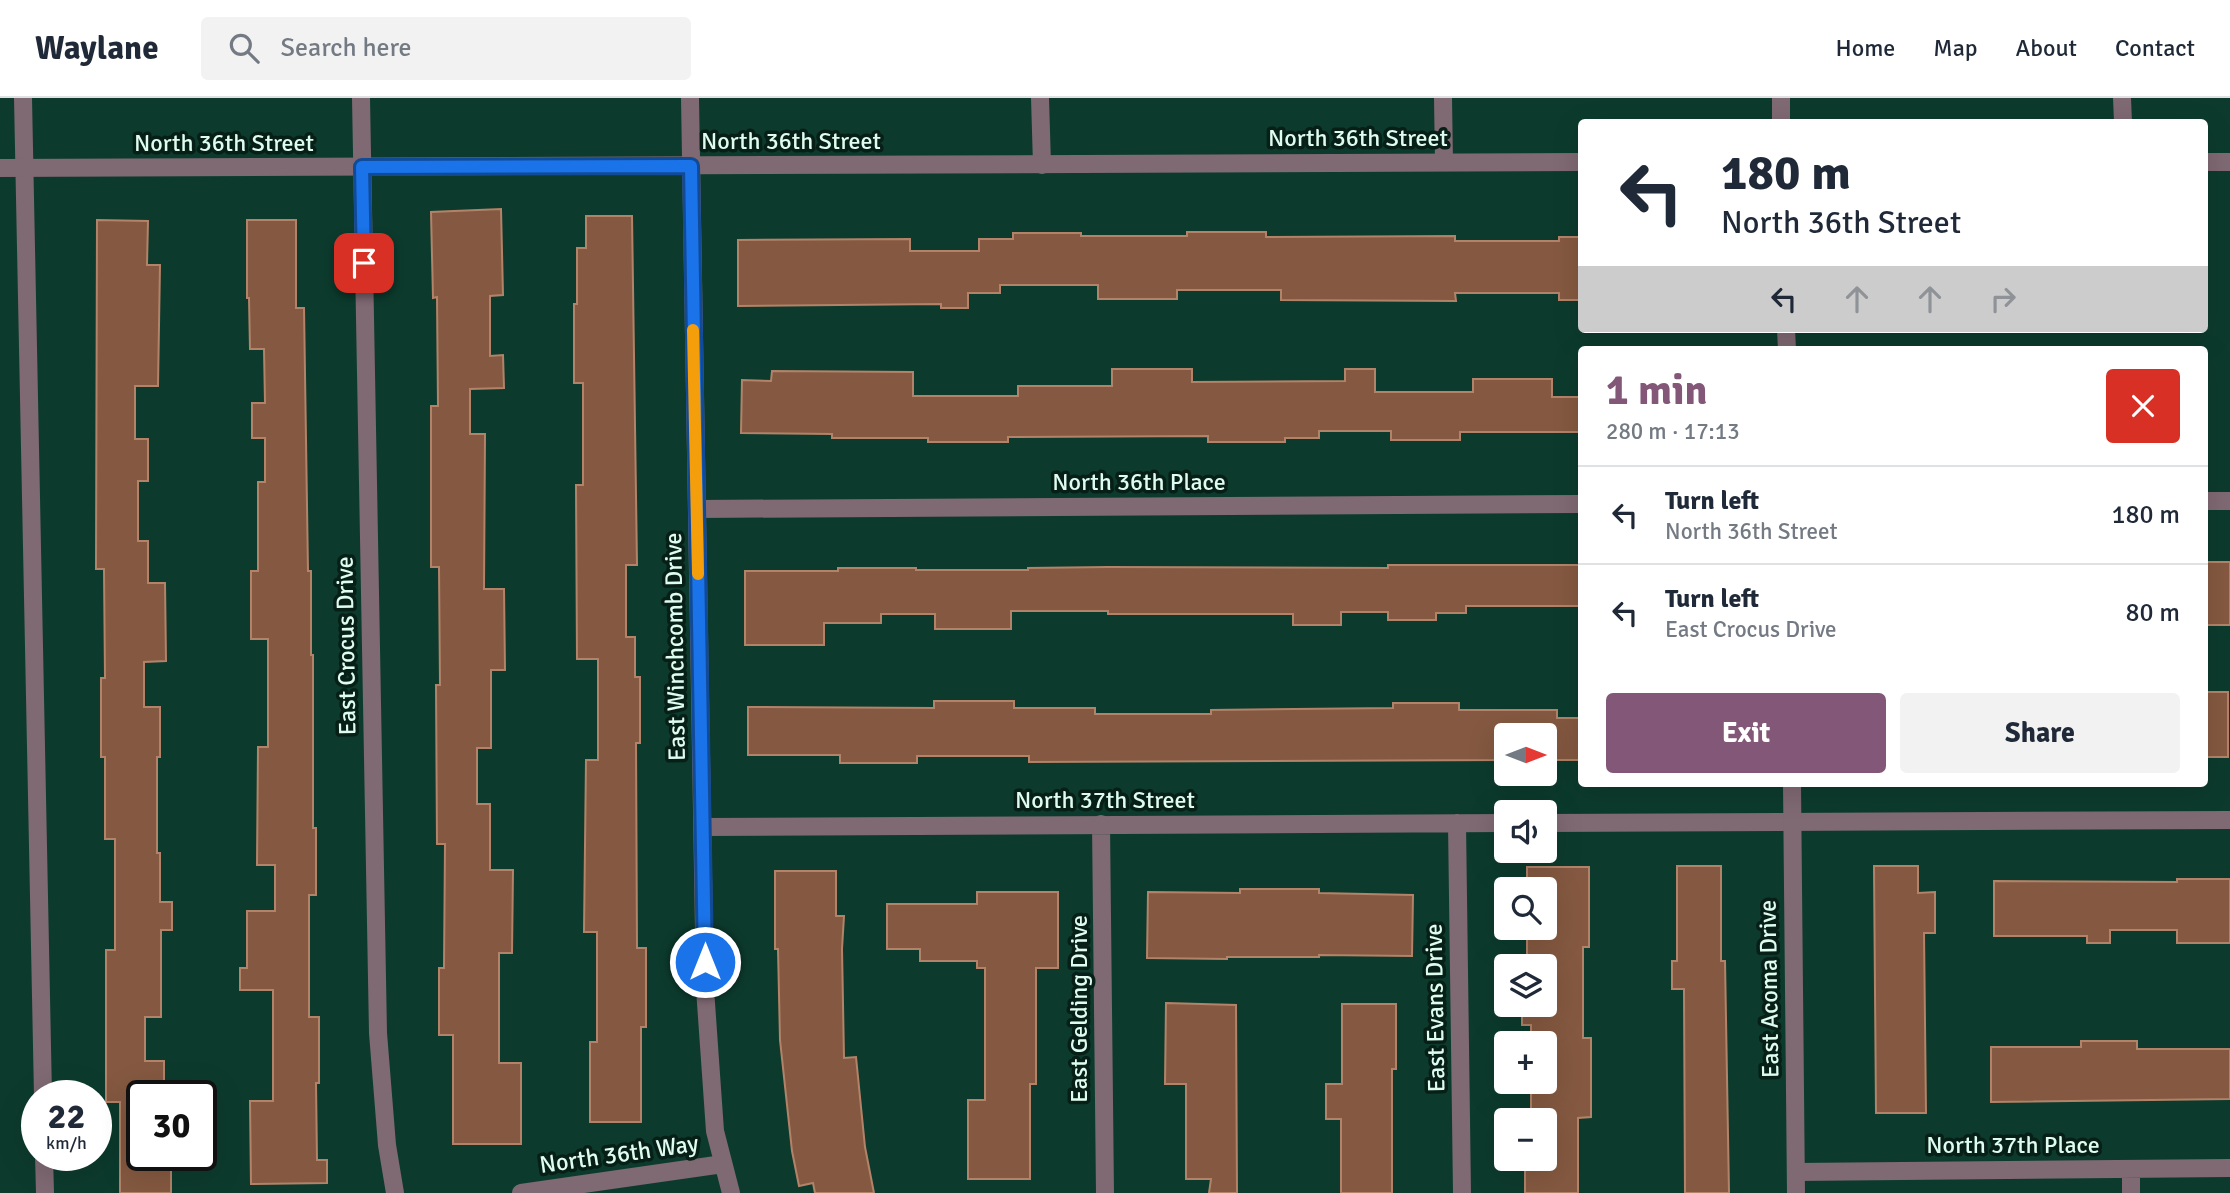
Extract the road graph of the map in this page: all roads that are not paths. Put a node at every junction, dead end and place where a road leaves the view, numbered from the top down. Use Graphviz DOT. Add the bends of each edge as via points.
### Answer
graph roads {
  1 [pos="23,98"];
  2 [pos="361,98"];
  3 [pos="690,98"];
  4 [pos="1040,98"];
  5 [pos="1444,98"];
  6 [pos="1782,98"];
  7 [pos="2122,98"];
  8 [pos="1781,119"];
  9 [pos="2123,119"];
  10 [pos="1444,162"];
  11 [pos="1578,162"];
  12 [pos="2208,162"];
  13 [pos="2230,162"];
  14 [pos="1042,165"];
  15 [pos="691,166"];
  16 [pos="362,167"];
  17 [pos="0,168"];
  18 [pos="24,168"];
  19 [pos="2208,501"];
  20 [pos="2230,501"];
  21 [pos="1578,504"];
  22 [pos="697,509"];
  23 [pos="1792,787"];
  24 [pos="2230,820"];
  25 [pos="1557,822"];
  26 [pos="1792,822"];
  27 [pos="1457,823"];
  28 [pos="1494,823"];
  29 [pos="1101,824"];
  30 [pos="704,827"];
  31 [pos="43,1080"];
  32 [pos="723,1164"];
  33 [pos="2230,1168"];
  34 [pos="2131,1169"];
  35 [pos="44,1171"];
  36 [pos="1796,1171"];
  37 [pos="45,1193"];
  38 [pos="395,1193"];
  39 [pos="521,1193"];
  40 [pos="731,1193"];
  41 [pos="1105,1193"];
  42 [pos="1462,1193"];
  43 [pos="1796,1193"];
  44 [pos="2131,1193"];
  1 -- 18 [label="street"];
  2 -- 16 [label="street, East Crocus Drive"];
  3 -- 15 [label="street, East Winchcomb Drive"];
  4 -- 14 [label="street"];
  5 -- 10 [label="street"];
  6 -- 8 [label="street"];
  7 -- 9 [label="street"];
  10 -- 11 [label="street, North 36th Street"];
  10 -- 14 [label="street, North 36th Street"];
  12 -- 13 [label="street"];
  14 -- 15 [label="street, North 36th Street"];
  15 -- 16 [label="street, North 36th Street"];
  15 -- 22 [label="street, East Winchcomb Drive"];
  16 -- 18 [label="street, North 36th Street"];
  16 -- 38 [label="street, East Crocus Drive" via="378,1033"];
  17 -- 18 [label="street, North 36th Street"];
  18 -- 31 [label="street"];
  19 -- 20 [label="street"];
  21 -- 22 [label="street, North 36th Place"];
  22 -- 30 [label="street, East Winchcomb Drive"];
  23 -- 26 [label="street, East Acoma Drive"];
  24 -- 26 [label="street"];
  25 -- 26 [label="street"];
  26 -- 36 [label="street, East Acoma Drive"];
  27 -- 28 [label="street, North 37th Street"];
  27 -- 29 [label="street, North 37th Street"];
  27 -- 42 [label="street, East Evans Drive"];
  29 -- 30 [label="street, North 37th Street"];
  29 -- 41 [label="street, East Gelding Drive"];
  30 -- 32 [label="street, East Winchcomb Drive" via="705,989 715,1132"];
  32 -- 39 [label="street, North 36th Way"];
  32 -- 40 [label="street, East Winchcomb Drive"];
  33 -- 34 [label="street, North 37th Place"];
  34 -- 36 [label="street, North 37th Place"];
  34 -- 44 [label="street"];
  35 -- 37 [label="street"];
  36 -- 43 [label="street, East Acoma Drive"];
}
